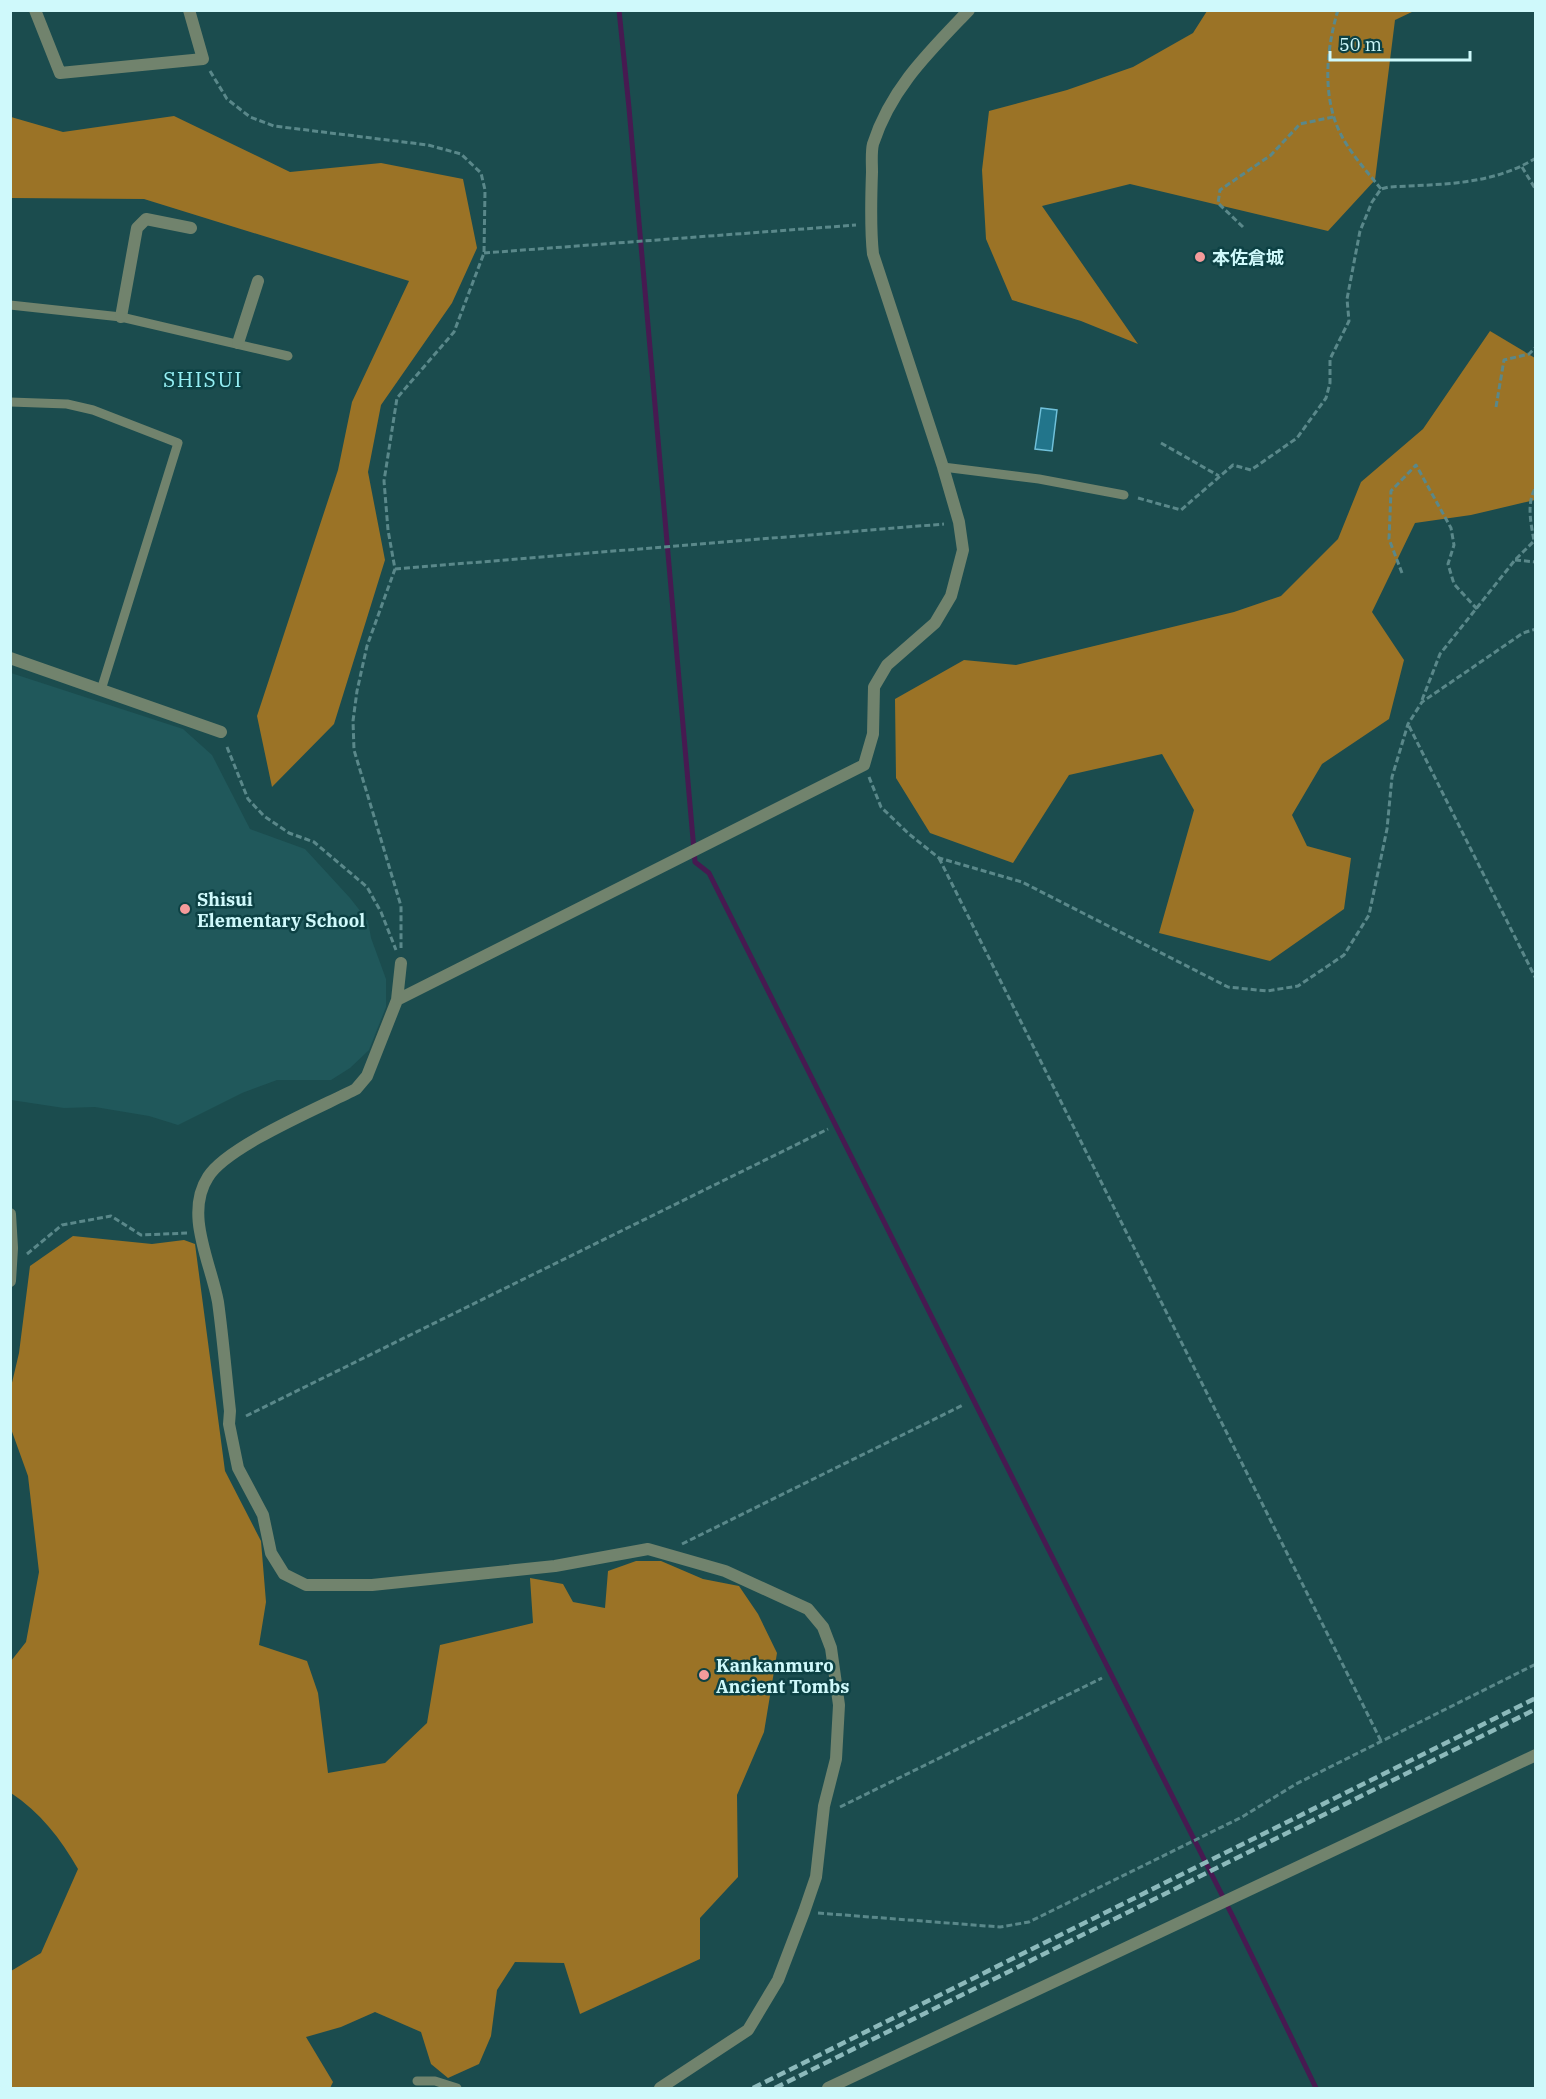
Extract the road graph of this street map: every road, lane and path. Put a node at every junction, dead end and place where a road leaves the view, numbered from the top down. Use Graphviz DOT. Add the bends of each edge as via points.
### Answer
graph roads {
  1 [pos="35,10"];
  2 [pos="189,10"];
  3 [pos="969,10"];
  4 [pos="1338,10"];
  5 [pos="203,59"];
  6 [pos="1334,117"];
  7 [pos="1536,158"];
  8 [pos="1522,166"];
  9 [pos="1381,189"];
  10 [pos="1536,190"];
  11 [pos="870,224"];
  12 [pos="191,228"];
  13 [pos="1243,228"];
  14 [pos="484,253"];
  15 [pos="258,281"];
  16 [pos="10,305"];
  17 [pos="120,317"];
  18 [pos="238,343"];
  19 [pos="1536,347"];
  20 [pos="288,356"];
  21 [pos="10,402"];
  22 [pos="1496,407"];
  23 [pos="1161,443"];
  24 [pos="943,467"];
  25 [pos="1219,476"];
  26 [pos="1536,487"];
  27 [pos="1124,495"];
  28 [pos="959,522"];
  29 [pos="1515,560"];
  30 [pos="1536,562"];
  31 [pos="395,569"];
  32 [pos="1402,573"];
  33 [pos="1477,609"];
  34 [pos="1536,629"];
  35 [pos="10,658"];
  36 [pos="101,690"];
  37 [pos="1422,702"];
  38 [pos="1408,724"];
  39 [pos="221,732"];
  40 [pos="864,765"];
  41 [pos="939,858"];
  42 [pos="401,963"];
  43 [pos="1536,979"];
  44 [pos="397,1000"];
  45 [pos="828,1129"];
  46 [pos="10,1214"];
  47 [pos="201,1232"];
  48 [pos="11,1247"];
  49 [pos="12,1267"];
  50 [pos="10,1281"];
  51 [pos="963,1405"];
  52 [pos="229,1424"];
  53 [pos="663,1553"];
  54 [pos="1536,1664"];
  55 [pos="1102,1678"];
  56 [pos="1381,1741"];
  57 [pos="1536,1755"];
  58 [pos="823,1816"];
  59 [pos="804,1912"];
  60 [pos="417,2081"];
  61 [pos="457,2088"];
  62 [pos="660,2088"];
  63 [pos="828,2088"];
  1 -- 5 [label="street" via="60,73"];
  2 -- 5 [label="street"];
  3 -- 11 [label="street" via="918,63 890,106 872,146"];
  4 -- 6 [label="path" via="1328,53 1328,86"];
  5 -- 14 [label="path" via="227,99 249,117 274,126 428,145 461,154 481,173 485,190"];
  6 -- 9 [label="path" via="1346,144"];
  6 -- 13 [label="path" via="1300,124 1271,155 1220,190 1218,203"];
  7 -- 8 [label="path"];
  8 -- 9 [label="path" via="1461,183"];
  8 -- 10 [label="path"];
  9 -- 25 [label="path" via="1360,231 1347,299 1349,321 1330,359 1326,398 1297,438 1251,470 1233,465"];
  11 -- 14 [label="path"];
  11 -- 24 [label="street" via="873,254"];
  12 -- 17 [label="street" via="146,219 137,228"];
  14 -- 31 [label="path" via="454,332 398,398 384,481"];
  15 -- 18 [label="street"];
  16 -- 17 [label="lane"];
  17 -- 18 [label="lane"];
  18 -- 20 [label="lane"];
  19 -- 22 [label="path" via="1529,354 1504,360"];
  21 -- 36 [label="lane" via="67,404 93,410 178,443"];
  23 -- 25 [label="path"];
  24 -- 27 [label="lane"];
  24 -- 28 [label="street"];
  25 -- 27 [label="path" via="1181,510"];
  26 -- 29 [label="path" via="1531,494 1530,516 1534,541"];
  28 -- 31 [label="path"];
  28 -- 40 [label="street" via="963,550 951,596 935,623 887,665 874,687 873,734"];
  29 -- 30 [label="path"];
  29 -- 33 [label="path"];
  31 -- 42 [label="path" via="367,646 353,721 354,750 401,906"];
  32 -- 33 [label="path" via="1389,539 1391,490 1416,465 1451,528 1454,545 1448,564 1454,584"];
  33 -- 37 [label="path" via="1440,654"];
  34 -- 37 [label="path" via="1523,633"];
  35 -- 36 [label="street"];
  36 -- 39 [label="street"];
  37 -- 38 [label="path"];
  38 -- 41 [label="path" via="1392,777 1388,829 1369,915 1344,955 1298,986 1267,992 1228,987 1022,882"];
  38 -- 43 [label="path"];
  39 -- 42 [label="path" via="248,799 264,816 290,833 314,842 367,887"];
  40 -- 41 [label="path" via="881,807"];
  40 -- 44 [label="street"];
  41 -- 56 [label="path"];
  42 -- 44 [label="street"];
  44 -- 47 [label="street" via="367,1076 357,1089 249,1143 207,1178 199,1209"];
  45 -- 52 [label="path"];
  46 -- 48 [label="street"];
  47 -- 49 [label="path" via="141,1235 111,1216 62,1225"];
  47 -- 52 [label="street" via="217,1300"];
  48 -- 49 [label="street"];
  49 -- 50 [label="street"];
  51 -- 53 [label="path"];
  52 -- 53 [label="street" via="237,1468 263,1515 271,1553 284,1575 306,1585 372,1585 555,1566 648,1549"];
  53 -- 58 [label="street" via="725,1571 787,1599 808,1609 823,1628 831,1648 839,1705 836,1759"];
  54 -- 56 [label="path"];
  55 -- 58 [label="path"];
  56 -- 59 [label="path" via="1296,1784 1242,1817 1029,1922 1000,1927"];
  57 -- 63 [label="street"];
  58 -- 59 [label="street" via="816,1877"];
  59 -- 62 [label="street" via="778,1980 748,2030"];
  60 -- 61 [label="lane" via="435,2081"];
}
